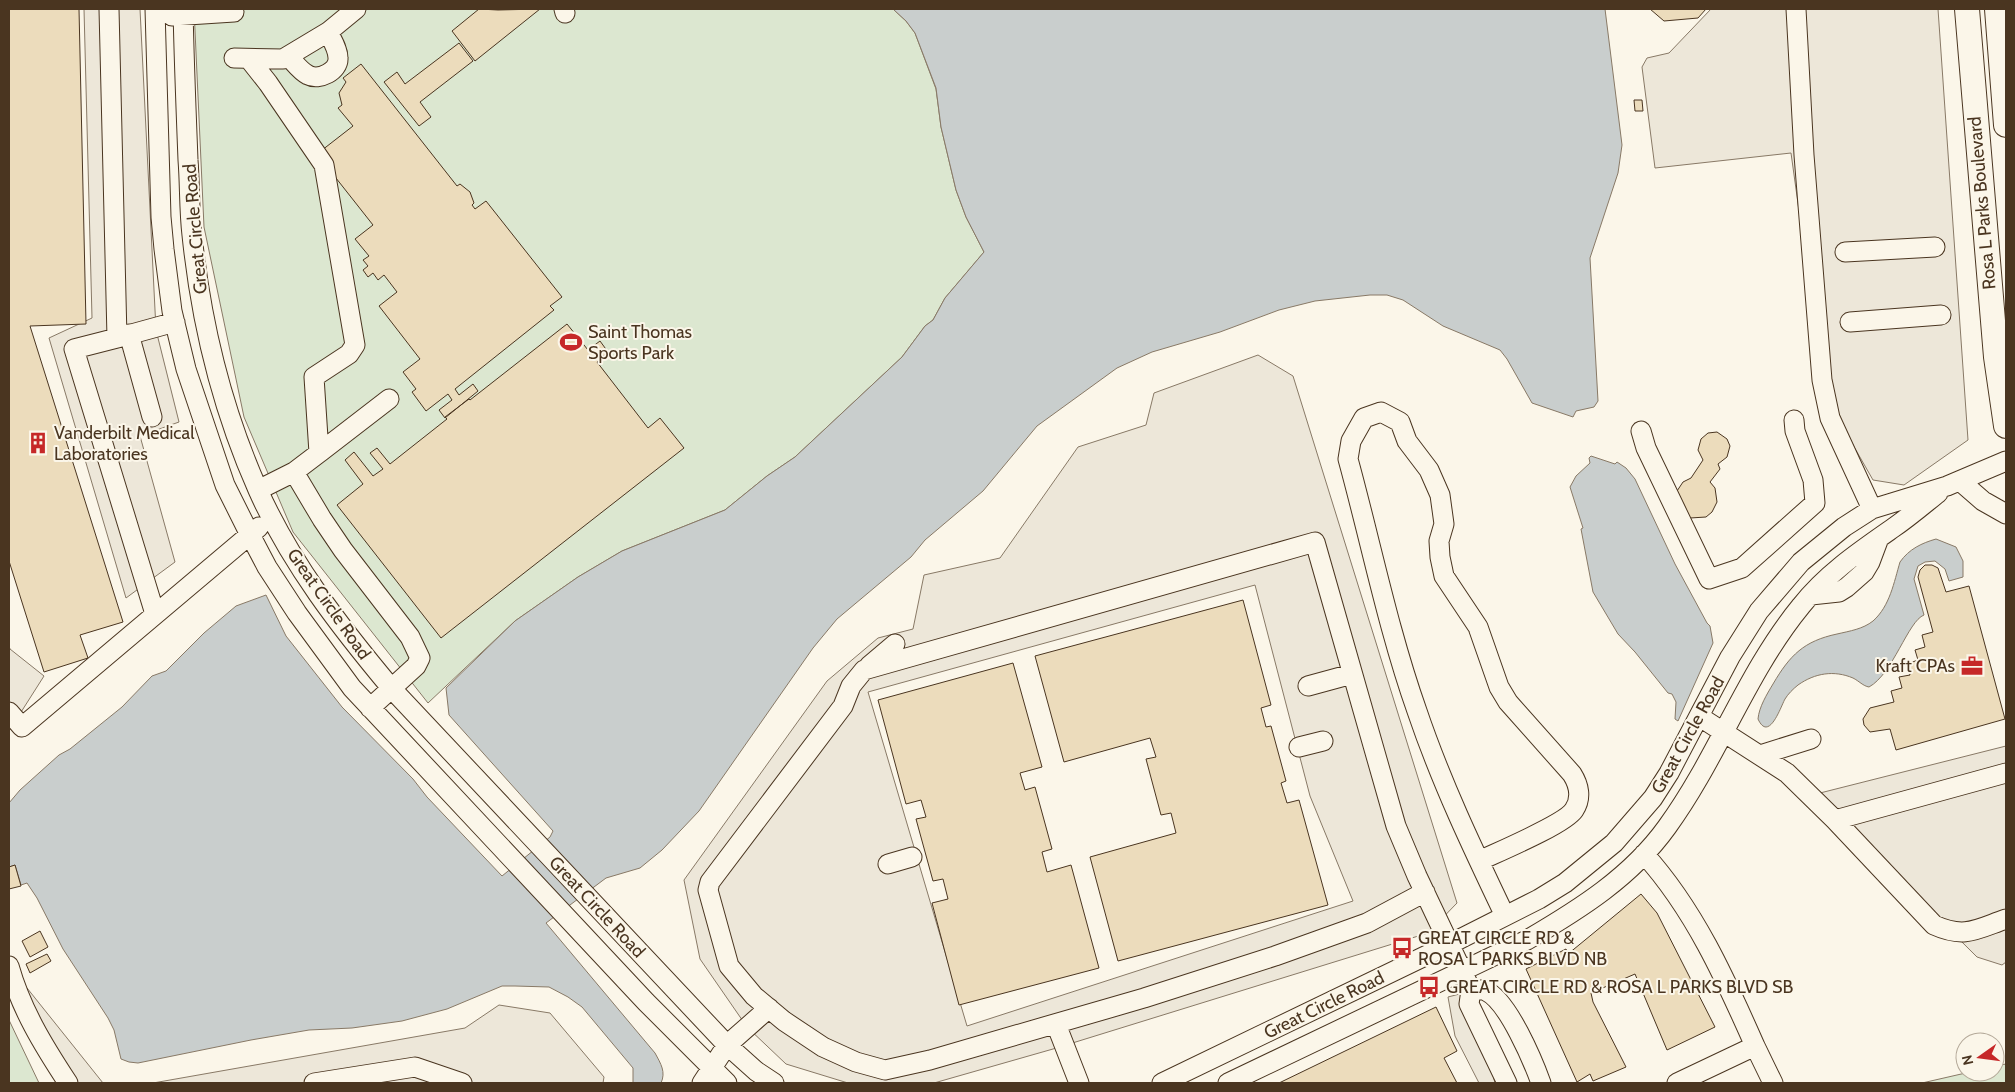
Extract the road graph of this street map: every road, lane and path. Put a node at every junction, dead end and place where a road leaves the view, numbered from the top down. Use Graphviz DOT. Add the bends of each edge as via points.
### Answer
graph roads {
  1 [pos="109,9"];
  2 [pos="356,9"];
  3 [pos="1796,9"];
  4 [pos="1967,9"];
  5 [pos="1997,9"];
  6 [pos="183,12"];
  7 [pos="234,12"];
  8 [pos="155,13"];
  9 [pos="328,32"];
  10 [pos="288,56"];
  11 [pos="2006,126"];
  12 [pos="1934,247"];
  13 [pos="1845,252"];
  14 [pos="1941,315"];
  15 [pos="175,322"];
  16 [pos="1850,322"];
  17 [pos="123,336"];
  18 [pos="389,399"];
  19 [pos="152,417"];
  20 [pos="1794,420"];
  21 [pos="2006,426"];
  22 [pos="1642,431"];
  23 [pos="319,453"];
  24 [pos="2006,461"];
  25 [pos="294,472"];
  26 [pos="1953,483"];
  27 [pos="258,490"];
  28 [pos="1872,509"];
  29 [pos="2006,514"];
  30 [pos="271,516"];
  31 [pos="250,534"];
  32 [pos="155,614"];
  33 [pos="895,644"];
  34 [pos="864,670"];
  35 [pos="1352,674"];
  36 [pos="1308,686"];
  37 [pos="392,690"];
  38 [pos="370,708"];
  39 [pos="9,712"];
  40 [pos="1700,717"];
  41 [pos="1724,732"];
  42 [pos="1811,739"];
  43 [pos="1323,741"];
  44 [pos="1299,747"];
  45 [pos="1760,755"];
  46 [pos="2006,773"];
  47 [pos="1835,820"];
  48 [pos="1644,854"];
  49 [pos="912,857"];
  50 [pos="1479,861"];
  51 [pos="888,864"];
  52 [pos="1425,892"];
  53 [pos="1505,916"];
  54 [pos="2006,919"];
  55 [pos="1450,944"];
  56 [pos="9,966"];
  57 [pos="1462,970"];
  58 [pos="1471,990"];
  59 [pos="769,1008"];
  60 [pos="1056,1024"];
  61 [pos="727,1045"];
  62 [pos="1755,1046"];
  63 [pos="1526,1048"];
  64 [pos="1498,1062"];
  65 [pos="706,1076"];
  66 [pos="68,1083"];
  67 [pos="314,1083"];
  68 [pos="462,1083"];
  69 [pos="727,1083"];
  70 [pos="774,1083"];
  71 [pos="1079,1083"];
  72 [pos="1162,1083"];
  73 [pos="1228,1083"];
  74 [pos="1507,1083"];
  75 [pos="1542,1083"];
  76 [pos="1677,1083"];
  77 [pos="1773,1083"];
  1 -- 17 [label="street"];
  2 -- 9 [label="street"];
  3 -- 28 [label="street" via="1822,380 1830,418"];
  4 -- 21 [label="main road, Rosa L Parks Boulevard" via="1996,357"];
  5 -- 11 [label="main road, Rosa L Parks Boulevard"];
  6 -- 7 [label="street"];
  6 -- 8 [label="street"];
  6 -- 27 [label="street, Great Circle Road" via="192,233 200,292 222,394"];
  8 -- 15 [label="street, Great Circle Road" via="161,217"];
  9 -- 10 [label="street"];
  9 -- 10 [label="street" via="338,57 338,64 329,72 311,77"];
  10 -- 23 [label="street" via="283,59 242,59 268,83 324,165 355,345 349,354 314,377"];
  12 -- 13 [label="street"];
  14 -- 16 [label="street"];
  15 -- 17 [label="street"];
  15 -- 31 [label="street, Great Circle Road" via="188,377 212,450 225,485"];
  17 -- 19 [label="street"];
  17 -- 32 [label="street" via="74,349"];
  18 -- 23 [label="street"];
  20 -- 22 [label="street" via="1813,480 1815,503 1742,568 1708,579 1646,448"];
  23 -- 25 [label="street"];
  24 -- 26 [label="street, Great Circle Road"];
  25 -- 27 [label="street"];
  25 -- 37 [label="street" via="343,550 416,647 420,662"];
  26 -- 28 [label="street, Great Circle Road"];
  26 -- 29 [label="street"];
  26 -- 41 [label="street, Great Circle Road" via="1879,538 1864,572 1847,587 1839,592 1812,594 1778,636"];
  27 -- 30 [label="street, Great Circle Road"];
  28 -- 40 [label="street, Great Circle Road" via="1801,562 1759,611 1730,657"];
  30 -- 31 [label="street"];
  30 -- 37 [label="street, Great Circle Road" via="309,581"];
  31 -- 32 [label="street"];
  31 -- 38 [label="street, Great Circle Road" via="297,613"];
  32 -- 39 [label="street" via="22,727"];
  33 -- 34 [label="street"];
  34 -- 35 [label="street" via="1315,542"];
  34 -- 59 [label="street" via="851,686 843,706 710,882 708,890 729,966 754,996"];
  35 -- 36 [label="street"];
  35 -- 52 [label="street" via="1396,826"];
  37 -- 38 [label="street"];
  37 -- 61 [label="street, Great Circle Road"];
  38 -- 65 [label="street, Great Circle Road" via="564,915"];
  40 -- 41 [label="street"];
  40 -- 53 [label="street, Great Circle Road" via="1653,798 1614,843 1565,883"];
  41 -- 45 [label="street"];
  41 -- 48 [label="street, Great Circle Road" via="1667,827"];
  42 -- 45 [label="street"];
  43 -- 44 [label="street"];
  45 -- 47 [label="street" via="1788,773"];
  46 -- 47 [label="street"];
  47 -- 54 [label="street" via="1934,925 1965,933"];
  48 -- 57 [label="street, Great Circle Road" via="1610,887 1572,914 1527,940"];
  48 -- 62 [label="street" via="1662,873 1704,938"];
  49 -- 51 [label="street"];
  50 -- 50 [label="street" via="1457,816 1416,709 1348,459 1351,441 1364,418 1381,412 1400,422 1407,441 1429,470 1440,495 1444,524 1439,541 1444,576 1478,627 1498,687 1572,774 1578,787 1578,804 1568,818"];
  50 -- 53 [label="street"];
  52 -- 55 [label="street"];
  52 -- 60 [label="street" via="1367,923 1284,953"];
  53 -- 55 [label="street, Great Circle Road"];
  55 -- 57 [label="street"];
  55 -- 72 [label="street, Great Circle Road"];
  56 -- 66 [label="street" via="22,1005"];
  57 -- 58 [label="street"];
  57 -- 73 [label="street, Great Circle Road"];
  58 -- 63 [label="street" via="1486,990 1502,1004"];
  58 -- 64 [label="street" via="1469,1004"];
  59 -- 60 [label="street" via="823,1047 856,1062 885,1070"];
  59 -- 61 [label="street"];
  60 -- 71 [label="street"];
  61 -- 65 [label="street"];
  61 -- 70 [label="street, Great Circle Road"];
  62 -- 76 [label="street"];
  62 -- 77 [label="street"];
  63 -- 64 [label="street"];
  63 -- 75 [label="street"];
  64 -- 74 [label="street"];
  65 -- 69 [label="street, Great Circle Road"];
  67 -- 68 [label="street" via="414,1067"];
}
